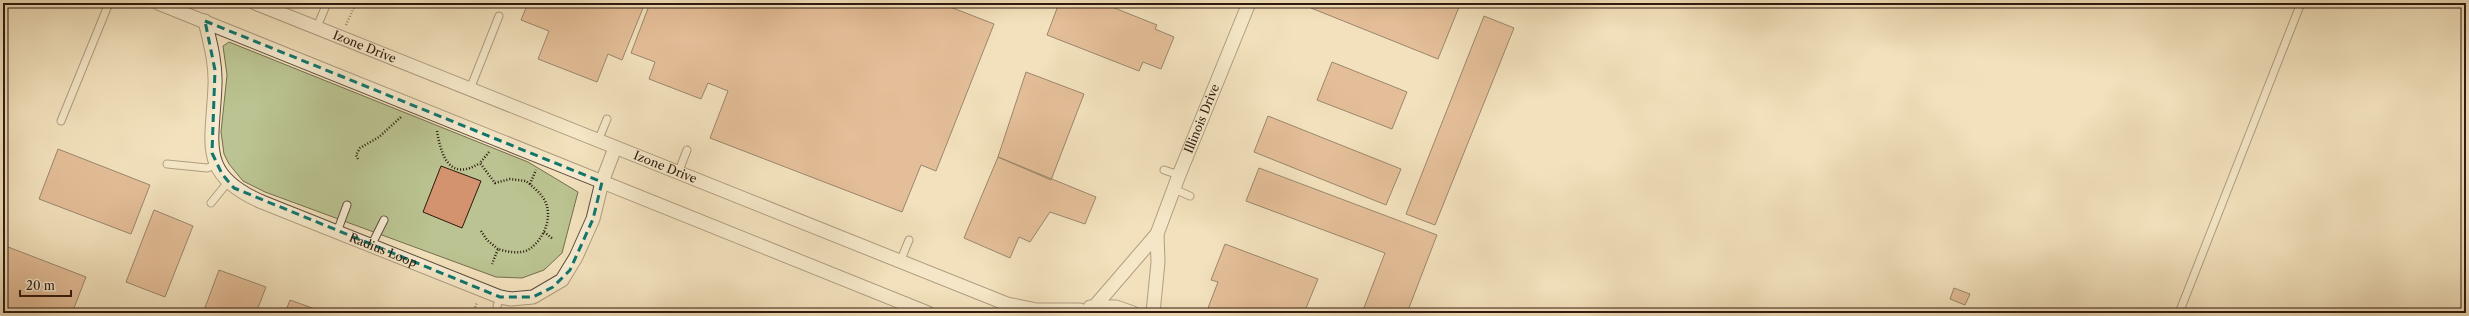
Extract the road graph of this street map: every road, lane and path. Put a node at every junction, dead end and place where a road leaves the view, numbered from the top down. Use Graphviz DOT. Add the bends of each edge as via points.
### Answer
graph roads {
  1 [pos="109,3"];
  2 [pos="158,3"];
  3 [pos="255,3"];
  4 [pos="327,3"];
  5 [pos="356,3"];
  6 [pos="1249,3"];
  7 [pos="2301,3"];
  8 [pos="500,16"];
  9 [pos="206,21"];
  10 [pos="317,28"];
  11 [pos="344,29"];
  12 [pos="470,89"];
  13 [pos="401,116"];
  14 [pos="607,119"];
  15 [pos="61,121"];
  16 [pos="436,130"];
  17 [pos="598,141"];
  18 [pos="615,148"];
  19 [pos="688,150"];
  20 [pos="489,152"];
  21 [pos="358,159"];
  22 [pos="480,163"];
  23 [pos="167,164"];
  24 [pos="217,165"];
  25 [pos="536,170"];
  26 [pos="1164,170"];
  27 [pos="678,173"];
  28 [pos="1179,175"];
  29 [pos="228,182"];
  30 [pos="602,182"];
  31 [pos="530,184"];
  32 [pos="1174,188"];
  33 [pos="1190,196"];
  34 [pos="211,203"];
  35 [pos="347,205"];
  36 [pos="384,220"];
  37 [pos="481,231"];
  38 [pos="336,232"];
  39 [pos="544,232"];
  40 [pos="1157,234"];
  41 [pos="553,239"];
  42 [pos="909,240"];
  43 [pos="371,246"];
  44 [pos="498,249"];
  45 [pos="900,262"];
  46 [pos="492,264"];
  47 [pos="478,300"];
  48 [pos="1096,306"];
  49 [pos="1078,312"];
  50 [pos="473,313"];
  51 [pos="928,313"];
  52 [pos="1133,313"];
  53 [pos="1153,313"];
  54 [pos="2179,313"];
  1 -- 15 [label="lane"];
  2 -- 9 [label="street"];
  3 -- 10 [label="street, Izone Drive"];
  4 -- 10 [label="lane"];
  5 -- 11 [label="path"];
  6 -- 28 [label="street, Illinois Drive"];
  7 -- 54 [label="lane"];
  8 -- 12 [label="lane"];
  9 -- 24 [label="street, Radius Loop" via="215,70 211,142"];
  9 -- 30 [label="street"];
  10 -- 12 [label="street, Izone Drive"];
  12 -- 17 [label="street, Izone Drive"];
  13 -- 21 [label="path" via="379,137 360,148 356,155"];
  14 -- 17 [label="lane"];
  16 -- 22 [label="path" via="441,153 453,167 463,169"];
  17 -- 18 [label="street, Izone Drive"];
  18 -- 27 [label="street, Izone Drive"];
  18 -- 30 [label="street, Radius Loop"];
  19 -- 27 [label="lane"];
  20 -- 22 [label="path"];
  22 -- 31 [label="path" via="495,183 518,179"];
  23 -- 24 [label="lane" via="207,168"];
  24 -- 29 [label="street, Radius Loop"];
  25 -- 31 [label="path"];
  26 -- 28 [label="lane"];
  27 -- 45 [label="street, Izone Drive"];
  28 -- 32 [label="street, Illinois Drive"];
  29 -- 34 [label="lane"];
  29 -- 38 [label="street, Radius Loop" via="242,193"];
  30 -- 43 [label="street, Radius Loop" via="597,206 570,270 553,287 532,302 511,299 498,302"];
  30 -- 51 [label="street"];
  31 -- 39 [label="path" via="545,201 548,220"];
  32 -- 33 [label="lane"];
  32 -- 40 [label="street, Illinois Drive"];
  35 -- 38 [label="lane"];
  36 -- 43 [label="lane"];
  37 -- 44 [label="path"];
  38 -- 43 [label="street, Radius Loop"];
  39 -- 41 [label="path"];
  39 -- 44 [label="path" via="532,248 527,250 510,252"];
  40 -- 48 [label="street, Illinois Drive"];
  40 -- 53 [label="street, Illinois Drive" via="1158,262"];
  42 -- 45 [label="lane"];
  44 -- 46 [label="path"];
  45 -- 49 [label="street, Izone Drive" via="1007,304 1037,310"];
  47 -- 50 [label="path"];
  48 -- 49 [label="street, Izone Drive"];
  48 -- 52 [label="street, Izone Drive" via="1116,306"];
}
